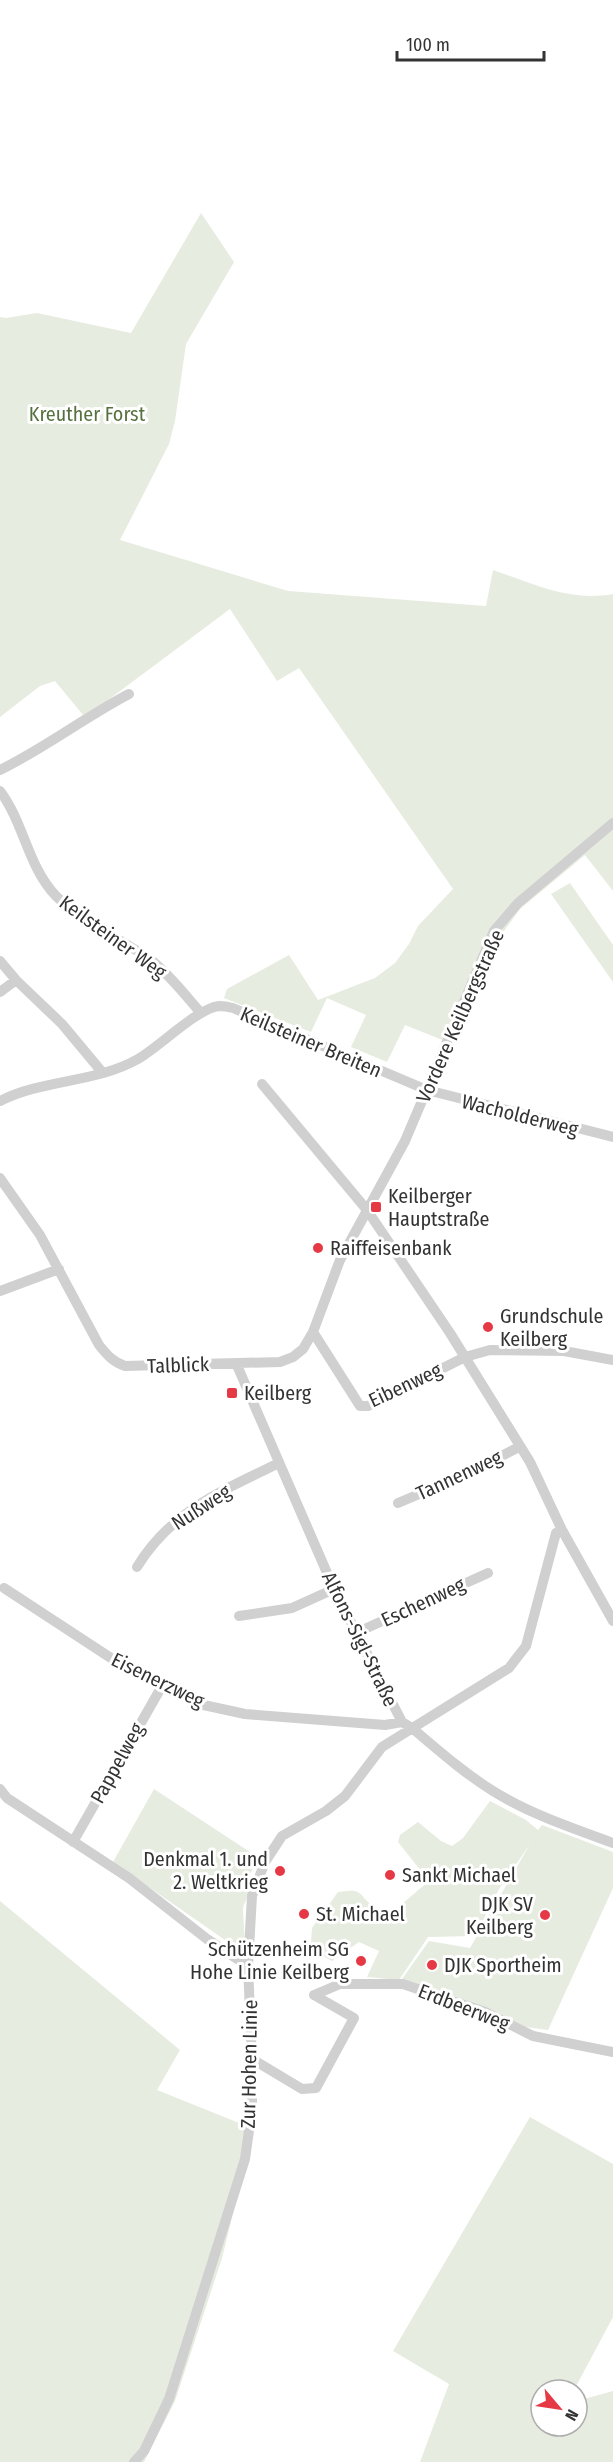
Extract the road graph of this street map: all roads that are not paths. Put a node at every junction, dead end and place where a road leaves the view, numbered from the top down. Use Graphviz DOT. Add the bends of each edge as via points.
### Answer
graph roads {
  1 [pos="129,694"];
  2 [pos="0,770"];
  3 [pos="0,791"];
  4 [pos="613,823"];
  5 [pos="0,961"];
  6 [pos="16,980"];
  7 [pos="0,992"];
  8 [pos="201,1013"];
  9 [pos="102,1072"];
  10 [pos="262,1084"];
  11 [pos="427,1090"];
  12 [pos="0,1101"];
  13 [pos="613,1137"];
  14 [pos="0,1178"];
  15 [pos="367,1210"];
  16 [pos="59,1269"];
  17 [pos="0,1291"];
  18 [pos="313,1332"];
  19 [pos="465,1357"];
  20 [pos="613,1360"];
  21 [pos="236,1362"];
  22 [pos="519,1447"];
  23 [pos="279,1463"];
  24 [pos="398,1503"];
  25 [pos="561,1530"];
  26 [pos="137,1567"];
  27 [pos="489,1573"];
  28 [pos="4,1588"];
  29 [pos="334,1589"];
  30 [pos="239,1616"];
  31 [pos="613,1621"];
  32 [pos="358,1632"];
  33 [pos="162,1686"];
  34 [pos="402,1722"];
  35 [pos="412,1728"];
  36 [pos="0,1789"];
  37 [pos="73,1842"];
  38 [pos="613,1843"];
  39 [pos="248,1966"];
  40 [pos="613,2052"];
  41 [pos="252,2060"];
  42 [pos="134,2462"];
  1 -- 2 [label="street"];
  3 -- 8 [label="street, Keilsteiner Weg" via="41,877 55,896 150,960"];
  4 -- 11 [label="street, Vordere Keilbergstraße" via="518,903 495,931"];
  5 -- 6 [label="street"];
  6 -- 7 [label="street"];
  6 -- 9 [label="street" via="62,1024"];
  8 -- 9 [label="street, Keilsteiner Breiten" via="136,1060"];
  8 -- 11 [label="street, Keilsteiner Breiten" via="221,1006 233,1008"];
  9 -- 12 [label="street, Keilsteiner Breiten"];
  10 -- 15 [label="street"];
  11 -- 13 [label="street, Wacholderweg"];
  11 -- 15 [label="street, Vordere Keilbergstraße" via="395,1162"];
  14 -- 16 [label="street, Talblick"];
  15 -- 18 [label="street, Talblick" via="340,1260"];
  15 -- 19 [label="street"];
  16 -- 17 [label="street"];
  16 -- 21 [label="street, Talblick" via="99,1345 118,1364"];
  18 -- 19 [label="street, Eibenweg" via="360,1406 368,1406"];
  18 -- 21 [label="street, Talblick" via="293,1357 280,1362"];
  19 -- 20 [label="street" via="490,1350 564,1351"];
  19 -- 22 [label="street"];
  21 -- 23 [label="street, Alfons-Sigl-Straße"];
  22 -- 24 [label="street, Tannenweg"];
  22 -- 25 [label="street" via="530,1462"];
  23 -- 26 [label="street, Nußweg" via="182,1515 156,1538"];
  23 -- 29 [label="street, Alfons-Sigl-Straße"];
  25 -- 31 [label="street"];
  25 -- 35 [label="street, Zur Hohen Linie" via="556,1533 526,1646 519,1657 509,1668"];
  27 -- 32 [label="street, Eschenweg"];
  28 -- 33 [label="street, Eisenerzweg" via="117,1662"];
  29 -- 30 [label="street" via="292,1608"];
  29 -- 32 [label="street, Alfons-Sigl-Straße"];
  32 -- 34 [label="street, Alfons-Sigl-Straße"];
  33 -- 34 [label="street, Eisenerzweg" via="199,1704 245,1714 385,1725"];
  33 -- 37 [label="street, Pappelweg"];
  34 -- 35 [label="street, Alfons-Sigl-Straße"];
  35 -- 38 [label="street, Alfons-Sigl-Straße" via="495,1792 542,1817"];
  35 -- 39 [label="street, Zur Hohen Linie" via="382,1746 345,1796 282,1836 264,1862 252,1896"];
  36 -- 37 [label="street" via="7,1798"];
  37 -- 39 [label="street" via="129,1878"];
  39 -- 41 [label="street, Zur Hohen Linie"];
  40 -- 41 [label="street, Erdbeerweg" via="533,2036 485,2012 403,1984 340,1984 314,1995 354,2018 316,2088 302,2089"];
  41 -- 42 [label="street, Zur Hohen Linie" via="252,2109 245,2159 169,2399 144,2451"];
}
